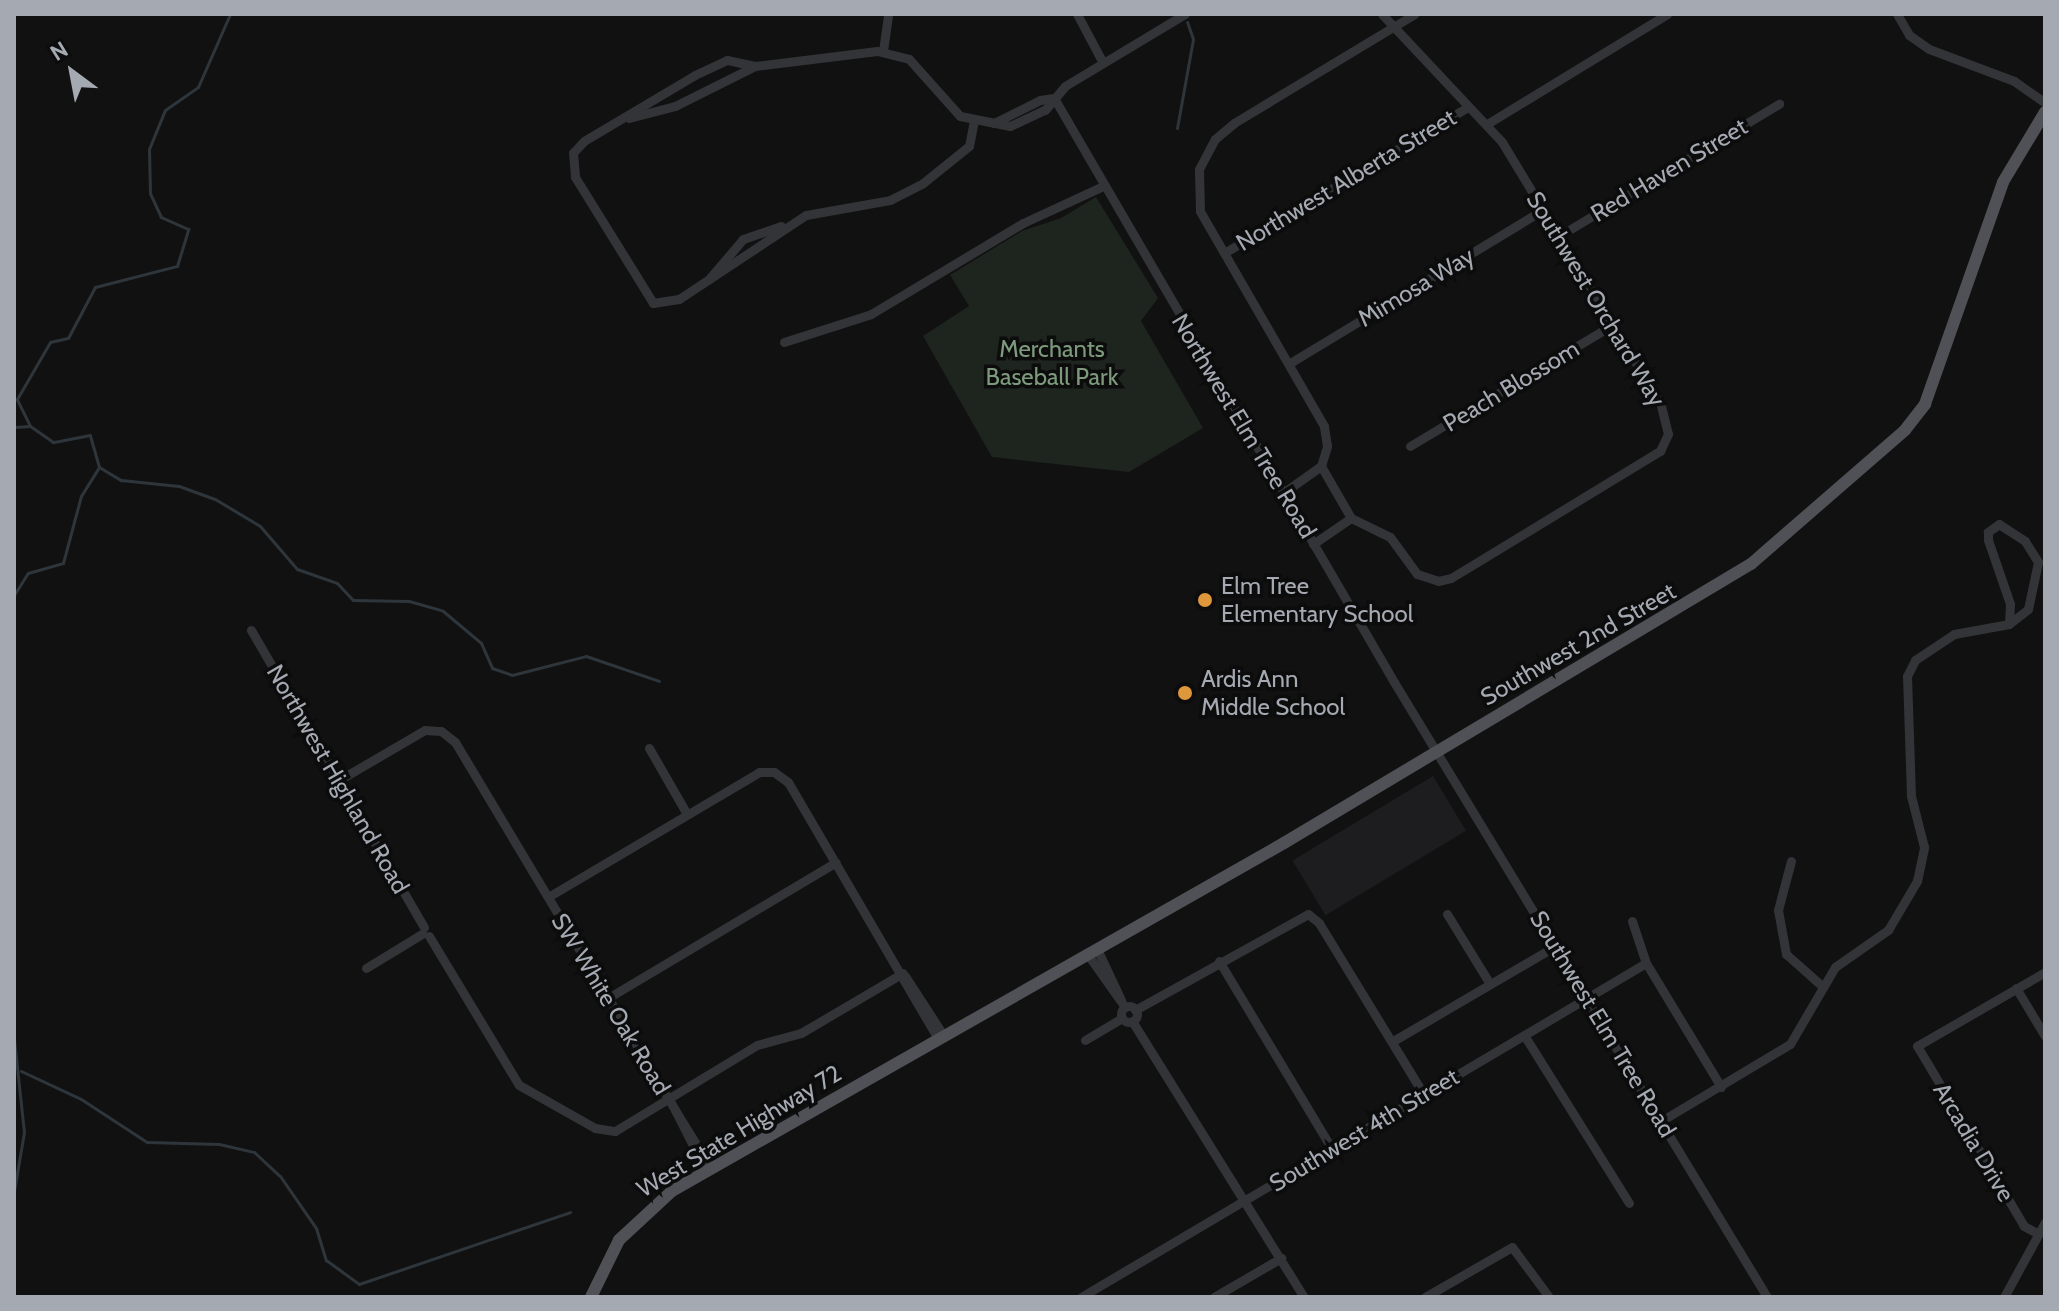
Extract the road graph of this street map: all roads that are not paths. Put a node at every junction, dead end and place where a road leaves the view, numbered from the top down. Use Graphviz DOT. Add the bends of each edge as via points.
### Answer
graph roads {
  1 [pos="888,14"];
  2 [pos="1077,14"];
  3 [pos="1185,14"];
  4 [pos="1382,14"];
  5 [pos="1415,14"];
  6 [pos="1667,14"];
  7 [pos="1897,14"];
  8 [pos="1391,29"];
  9 [pos="883,51"];
  10 [pos="1103,63"];
  11 [pos="755,66"];
  12 [pos="1054,98"];
  13 [pos="2045,103"];
  14 [pos="1779,104"];
  15 [pos="1468,107"];
  16 [pos="2045,112"];
  17 [pos="618,121"];
  18 [pos="974,121"];
  19 [pos="1487,124"];
  20 [pos="1103,186"];
  21 [pos="1543,210"];
  22 [pos="1559,236"];
  23 [pos="1224,253"];
  24 [pos="1612,325"];
  25 [pos="784,342"];
  26 [pos="1290,363"];
  27 [pos="1410,446"];
  28 [pos="1321,466"];
  29 [pos="1283,493"];
  30 [pos="1351,518"];
  31 [pos="1313,544"];
  32 [pos="2009,624"];
  33 [pos="251,630"];
  34 [pos="649,748"];
  35 [pos="1438,752"];
  36 [pos="339,780"];
  37 [pos="687,814"];
  38 [pos="1791,861"];
  39 [pos="836,862"];
  40 [pos="548,897"];
  41 [pos="1447,914"];
  42 [pos="1632,921"];
  43 [pos="425,933"];
  44 [pos="1557,945"];
  45 [pos="1092,952"];
  46 [pos="1219,961"];
  47 [pos="1646,963"];
  48 [pos="366,968"];
  49 [pos="2045,972"];
  50 [pos="903,973"];
  51 [pos="1490,984"];
  52 [pos="1822,986"];
  53 [pos="2016,988"];
  54 [pos="608,998"];
  55 [pos="1588,998"];
  56 [pos="1127,1011"];
  57 [pos="1524,1035"];
  58 [pos="2045,1036"];
  59 [pos="941,1038"];
  60 [pos="1085,1040"];
  61 [pos="1393,1041"];
  62 [pos="1721,1087"];
  63 [pos="1424,1095"];
  64 [pos="668,1099"];
  65 [pos="1661,1121"];
  66 [pos="1332,1149"];
  67 [pos="709,1169"];
  68 [pos="1243,1202"];
  69 [pos="1629,1203"];
  70 [pos="2045,1222"];
  71 [pos="2037,1233"];
  72 [pos="1281,1258"];
  73 [pos="591,1297"];
  74 [pos="1081,1297"];
  75 [pos="1214,1297"];
  76 [pos="1304,1297"];
  77 [pos="1425,1297"];
  78 [pos="1549,1297"];
  79 [pos="1767,1297"];
  80 [pos="2004,1297"];
  1 -- 9 [label="street"];
  2 -- 10 [label="street"];
  3 -- 10 [label="street"];
  4 -- 8 [label="street, Southwest Orchard Way"];
  5 -- 8 [label="street"];
  6 -- 19 [label="street"];
  7 -- 13 [label="street" via="1909,35 1929,49 2014,81"];
  8 -- 15 [label="street, Southwest Orchard Way"];
  8 -- 23 [label="street" via="1215,139 1199,169 1200,211"];
  9 -- 11 [label="street"];
  9 -- 18 [label="street" via="909,59 946,105"];
  10 -- 12 [label="street"];
  11 -- 17 [label="street" via="675,106"];
  11 -- 17 [label="street" via="727,60"];
  12 -- 18 [label="street" via="994,123"];
  12 -- 20 [label="street, Northwest Elm Tree Road"];
  14 -- 22 [label="street, Red Haven Street"];
  15 -- 19 [label="street, Southwest Orchard Way"];
  15 -- 23 [label="street, Northwest Alberta Street"];
  16 -- 35 [label="main road, Southwest 2nd Street" via="2003,182 1938,378 1905,430 1734,578"];
  17 -- 18 [label="street" via="573,153 575,177 646,297 665,303 707,282 743,239 832,207 890,200 923,183 951,166 969,146"];
  19 -- 21 [label="street, Southwest Orchard Way"];
  20 -- 25 [label="street" via="1023,223 871,314"];
  20 -- 29 [label="street, Northwest Elm Tree Road"];
  21 -- 22 [label="street, Southwest Orchard Way"];
  21 -- 26 [label="street, Mimosa Way"];
  22 -- 24 [label="street, Southwest Orchard Way"];
  23 -- 26 [label="street"];
  24 -- 27 [label="street, Peach Blossom"];
  24 -- 30 [label="street, Southwest Orchard Way" via="1667,415 1668,434 1660,451 1438,581 1417,574 1390,537"];
  26 -- 28 [label="street" via="1324,426 1327,446"];
  28 -- 29 [label="street"];
  28 -- 30 [label="street"];
  29 -- 31 [label="street, Northwest Elm Tree Road"];
  30 -- 31 [label="street"];
  31 -- 35 [label="street, Northwest Elm Tree Road"];
  32 -- 32 [label="street" via="2028,609 2038,562 2025,541 1999,524 1988,532 1988,540 2010,604"];
  32 -- 52 [label="street" via="1954,634 1915,660 1907,676 1911,796 1924,847 1917,881 1888,930 1835,967"];
  33 -- 36 [label="street, Northwest Highland Road"];
  34 -- 37 [label="street"];
  35 -- 44 [label="street, Southwest Elm Tree Road"];
  35 -- 45 [label="main road, Southwest 2nd Street"];
  36 -- 40 [label="street, SW White Oak Road" via="425,730 441,731 455,742"];
  36 -- 43 [label="street, Northwest Highland Road"];
  37 -- 39 [label="street" via="759,772 774,772 788,782"];
  37 -- 40 [label="street"];
  38 -- 52 [label="street" via="1778,910 1786,954"];
  39 -- 50 [label="street"];
  39 -- 54 [label="street"];
  40 -- 54 [label="street, SW White Oak Road"];
  41 -- 51 [label="street"];
  42 -- 47 [label="street"];
  43 -- 48 [label="street"];
  43 -- 64 [label="street, Northwest Highland Road" via="519,1085 595,1128 615,1131"];
  44 -- 51 [label="street"];
  44 -- 55 [label="street, Southwest Elm Tree Road"];
  45 -- 56 [label="street"];
  45 -- 59 [label="main road, Southwest 2nd Street"];
  46 -- 56 [label="street"];
  46 -- 61 [label="street" via="1300,914 1319,923"];
  46 -- 66 [label="street"];
  47 -- 55 [label="street, Southwest 4th Street"];
  47 -- 62 [label="street"];
  49 -- 53 [label="street"];
  50 -- 59 [label="street"];
  50 -- 64 [label="street" via="801,1033 757,1045"];
  51 -- 61 [label="street"];
  52 -- 62 [label="street" via="1790,1044"];
  53 -- 58 [label="street"];
  53 -- 71 [label="street, Arcadia Drive" via="1917,1046 2024,1226"];
  54 -- 64 [label="street, SW White Oak Road"];
  55 -- 57 [label="street, Southwest 4th Street"];
  55 -- 65 [label="street, Southwest Elm Tree Road"];
  56 -- 60 [label="street"];
  56 -- 68 [label="street"];
  57 -- 63 [label="street, Southwest 4th Street"];
  57 -- 69 [label="street"];
  59 -- 67 [label="main road, West State Highway 72"];
  61 -- 63 [label="street"];
  62 -- 65 [label="street"];
  63 -- 66 [label="street, Southwest 4th Street"];
  64 -- 67 [label="street, SW White Oak Road"];
  65 -- 79 [label="street, Southwest Elm Tree Road"];
  66 -- 68 [label="street, Southwest 4th Street"];
  67 -- 73 [label="main road, West State Highway 72" via="640,1216 619,1240"];
  68 -- 72 [label="street"];
  68 -- 74 [label="street, Southwest 4th Street"];
  70 -- 71 [label="street"];
  71 -- 80 [label="street"];
  72 -- 75 [label="street"];
  72 -- 76 [label="street"];
  77 -- 78 [label="street" via="1502,1250 1519,1250"];
}
